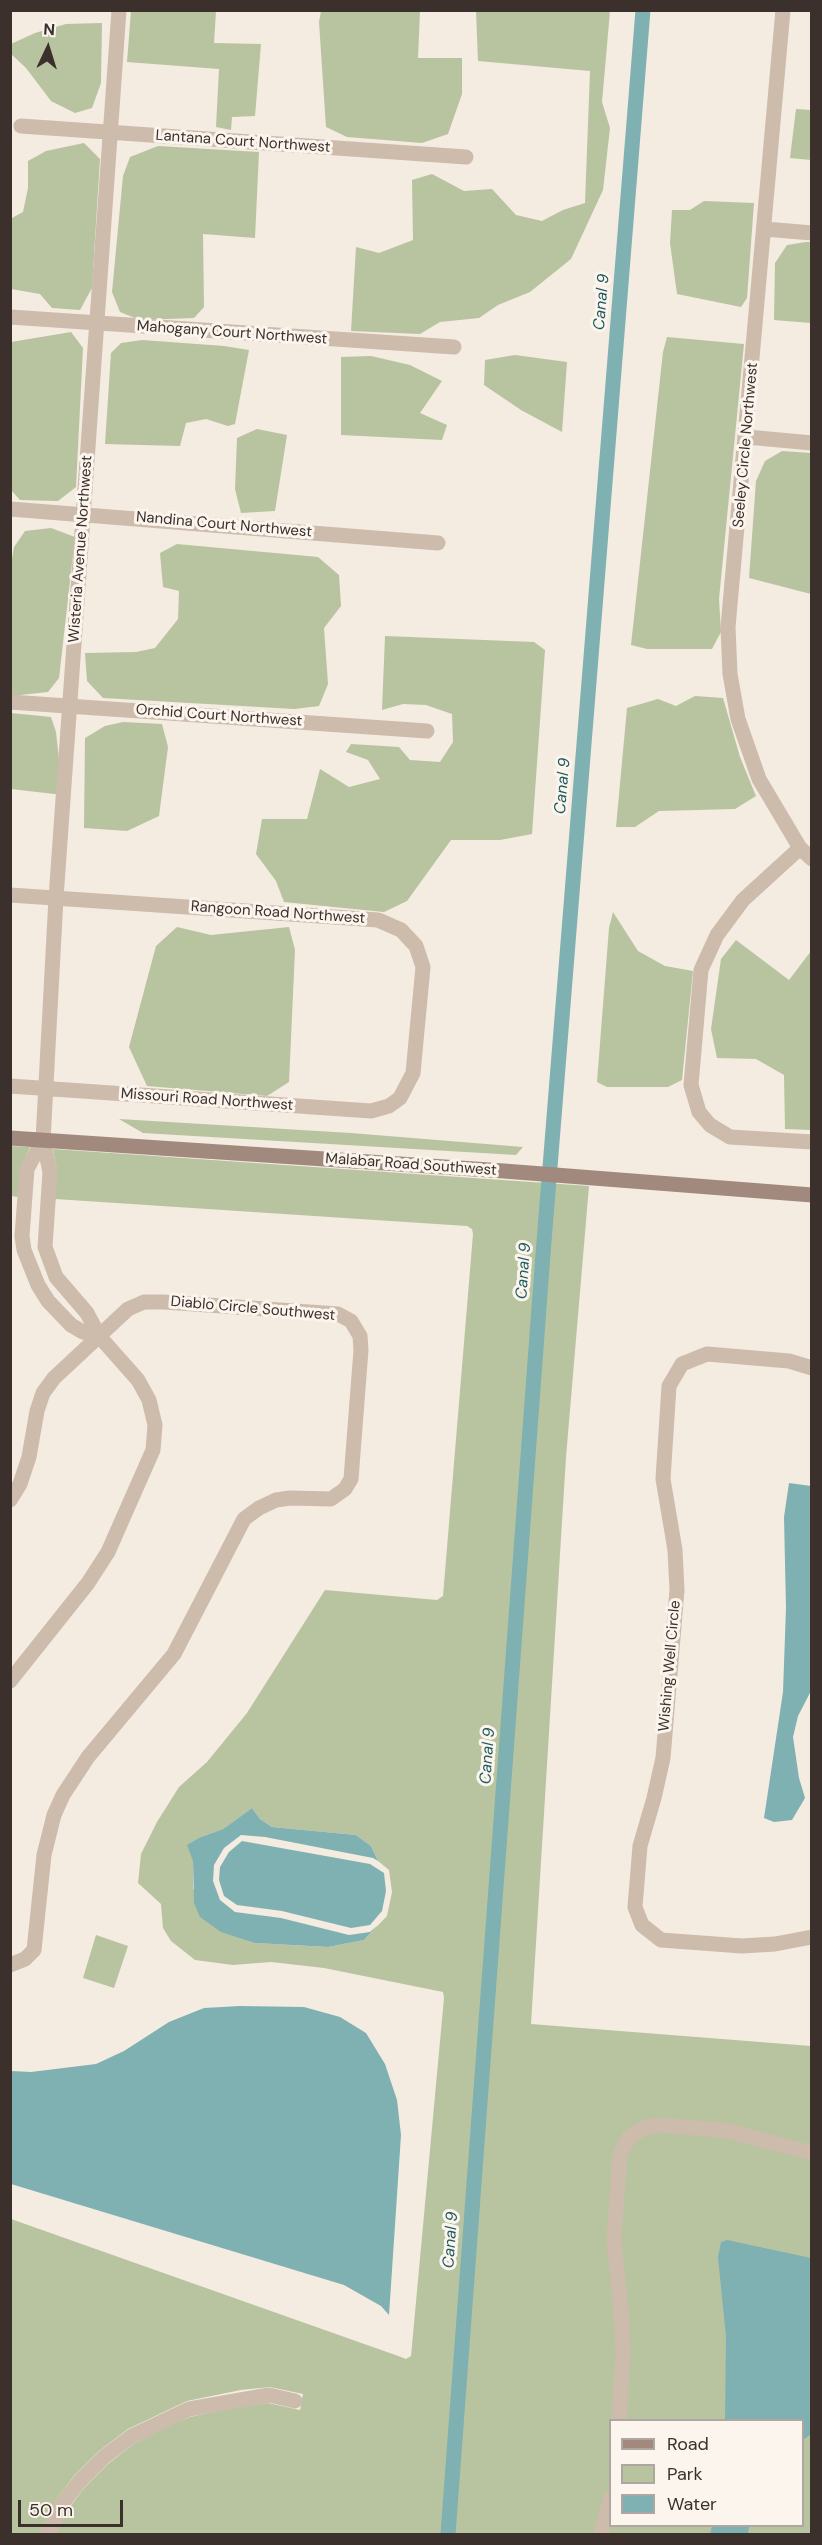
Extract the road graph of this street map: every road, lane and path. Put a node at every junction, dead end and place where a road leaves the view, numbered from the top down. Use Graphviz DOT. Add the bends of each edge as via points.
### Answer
graph roads {
  1 [pos="119,10"];
  2 [pos="783,10"];
  3 [pos="21,126"];
  4 [pos="110,133"];
  5 [pos="465,157"];
  6 [pos="765,230"];
  7 [pos="812,232"];
  8 [pos="10,317"];
  9 [pos="98,324"];
  10 [pos="454,347"];
  11 [pos="747,437"];
  12 [pos="812,442"];
  13 [pos="10,509"];
  14 [pos="83,514"];
  15 [pos="438,543"];
  16 [pos="10,702"];
  17 [pos="69,706"];
  18 [pos="427,731"];
  19 [pos="806,854"];
  20 [pos="10,895"];
  21 [pos="56,898"];
  22 [pos="10,1086"];
  23 [pos="46,1088"];
  24 [pos="400,1098"];
  25 [pos="10,1138"];
  26 [pos="43,1140"];
  27 [pos="812,1142"];
  28 [pos="812,1195"];
  29 [pos="99,1336"];
  30 [pos="812,1368"];
  31 [pos="10,1500"];
  32 [pos="10,1681"];
  33 [pos="812,1937"];
  34 [pos="10,1965"];
  35 [pos="812,2153"];
  36 [pos="295,2400"];
  37 [pos="619,2419"];
  38 [pos="609,2503"];
  39 [pos="48,2535"];
  40 [pos="601,2535"];
  1 -- 4 [label="street, Wisteria Avenue Northwest"];
  2 -- 6 [label="street, Seeley Circle Northwest"];
  3 -- 4 [label="street, Lantana Court Northwest"];
  4 -- 5 [label="street, Lantana Court Northwest"];
  4 -- 9 [label="street, Wisteria Avenue Northwest"];
  6 -- 7 [label="street"];
  6 -- 11 [label="street, Seeley Circle Northwest"];
  8 -- 9 [label="street, Mahogany Court Northwest"];
  9 -- 10 [label="street, Mahogany Court Northwest"];
  9 -- 14 [label="street, Wisteria Avenue Northwest"];
  11 -- 12 [label="street"];
  11 -- 19 [label="street, Seeley Circle Northwest" via="729,627 730,674 738,719 759,778"];
  13 -- 14 [label="street, Nandina Court Northwest"];
  14 -- 15 [label="street, Nandina Court Northwest"];
  14 -- 17 [label="street, Wisteria Avenue Northwest"];
  16 -- 17 [label="street, Orchid Court Northwest"];
  17 -- 18 [label="street, Orchid Court Northwest"];
  17 -- 21 [label="street, Wisteria Avenue Northwest"];
  19 -- 27 [label="street" via="743,900 717,935 701,969 691,1085 699,1112 710,1125 730,1137"];
  20 -- 21 [label="street, Rangoon Road Northwest"];
  21 -- 23 [label="street, Wisteria Avenue Northwest"];
  21 -- 24 [label="street, Rangoon Road Northwest" via="378,920 401,930 416,946 423,967 413,1073"];
  22 -- 23 [label="street, Missouri Road Northwest"];
  23 -- 24 [label="street, Missouri Road Northwest" via="371,1111"];
  23 -- 26 [label="street, Wisteria Avenue Northwest"];
  25 -- 26 [label="main road, Malabar Road Southwest"];
  26 -- 28 [label="main road, Malabar Road Southwest"];
  26 -- 29 [label="street" via="50,1172 45,1235 48,1260 68,1293 94,1322"];
  26 -- 29 [label="street" via="27,1169 24,1250 48,1301 71,1325"];
  29 -- 31 [label="street, Diablo Circle Southwest" via="43,1393 29,1457"];
  29 -- 32 [label="street" via="138,1380 149,1400 155,1425 153,1450 108,1552"];
  29 -- 34 [label="street, Diablo Circle Southwest" via="128,1309 144,1302 338,1314 351,1321 360,1335 361,1350 351,1479 345,1489 331,1498 276,1500 244,1519 174,1653 88,1757 63,1795 44,1855 34,1950 26,1959"];
  30 -- 33 [label="street, Wishing Well Circle" via="789,1361 706,1354 682,1364 669,1386 663,1479 677,1590 663,1758 640,1846 635,1907 642,1925 661,1940 741,1946"];
  35 -- 37 [label="street" via="728,2131 661,2125 646,2127 629,2137 620,2154 614,2239 623,2356"];
  36 -- 39 [label="street" via="269,2395 242,2398 189,2409 142,2430 104,2457 80,2481 62,2504"];
  38 -- 40 [label="street"];
}
